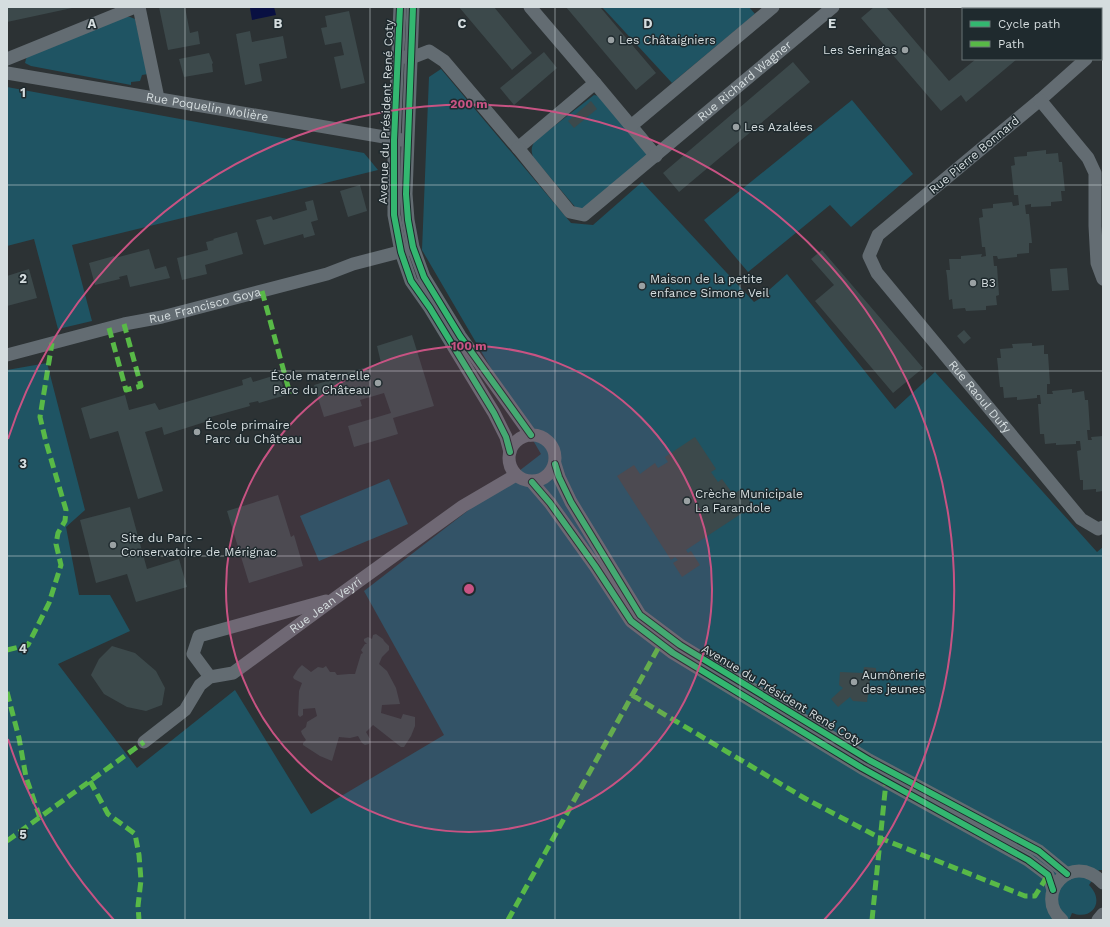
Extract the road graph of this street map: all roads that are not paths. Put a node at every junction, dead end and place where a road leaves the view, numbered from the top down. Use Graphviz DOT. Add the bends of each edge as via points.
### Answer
graph roads {
  1 [pos="135,7"];
  2 [pos="139,7"];
  3 [pos="400,7"];
  4 [pos="413,7"];
  5 [pos="530,7"];
  6 [pos="773,7"];
  7 [pos="833,7"];
  8 [pos="404,58"];
  9 [pos="7,59"];
  10 [pos="1085,60"];
  11 [pos="7,73"];
  12 [pos="595,83"];
  13 [pos="158,98"];
  14 [pos="1040,100"];
  15 [pos="631,126"];
  16 [pos="394,140"];
  17 [pos="408,140"];
  18 [pos="518,148"];
  19 [pos="656,156"];
  20 [pos="413,247"];
  21 [pos="400,252"];
  22 [pos="870,256"];
  23 [pos="1103,279"];
  24 [pos="7,355"];
  25 [pos="531,435"];
  26 [pos="510,452"];
  27 [pos="555,464"];
  28 [pos="516,474"];
  29 [pos="532,482"];
  30 [pos="1100,528"];
  31 [pos="334,599"];
  32 [pos="210,676"];
  33 [pos="144,742"];
  34 [pos="1067,874"];
  35 [pos="1103,883"];
  36 [pos="1053,890"];
  37 [pos="1103,914"];
  38 [pos="1062,920"];
  39 [pos="1098,920"];
  1 -- 9 [label="street"];
  2 -- 13 [label="street"];
  3 -- 8 [label="street, Avenue du Président René Coty"];
  4 -- 8 [label="street, Avenue du Président René Coty"];
  5 -- 12 [label="street"];
  6 -- 15 [label="street"];
  7 -- 19 [label="street, Rue Richard Wagner"];
  8 -- 16 [label="street, Avenue du Président René Coty"];
  8 -- 17 [label="street, Avenue du Président René Coty"];
  8 -- 18 [label="street, Rue Richard Wagner" via="429,51 444,61"];
  10 -- 14 [label="street, Rue Pierre Bonnard"];
  11 -- 13 [label="street, Rue Poquelin Molière"];
  12 -- 15 [label="street"];
  12 -- 18 [label="street"];
  13 -- 16 [label="street, Rue Poquelin Molière"];
  14 -- 22 [label="street, Rue Pierre Bonnard" via="878,235"];
  14 -- 23 [label="street" via="1088,158 1095,173 1094,226 1097,263"];
  15 -- 19 [label="street"];
  16 -- 17 [label="street, Rue Poquelin Molière"];
  16 -- 21 [label="street, Avenue du Président René Coty" via="394,215"];
  17 -- 20 [label="street, Avenue du Président René Coty" via="406,194"];
  18 -- 19 [label="street, Rue Richard Wagner" via="570,212 584,215"];
  20 -- 21 [label="street"];
  20 -- 25 [label="street, Avenue du Président René Coty" via="424,277 460,336"];
  21 -- 24 [label="street, Rue Francisco Goya" via="320,276"];
  21 -- 26 [label="street, Avenue du Président René Coty" via="412,282 494,413"];
  22 -- 30 [label="street, Rue Raoul Dufy" via="877,273 1048,480 1081,519"];
  25 -- 26 [label="street" via="516,441"];
  25 -- 27 [label="street" via="543,438 552,446 555,451"];
  26 -- 28 [label="street" via="510,464"];
  27 -- 29 [label="street" via="544,478"];
  27 -- 34 [label="street, Avenue du Président René Coty" via="571,502 640,614 680,645 869,760 1039,851"];
  28 -- 29 [label="street"];
  28 -- 31 [label="street, Rue Jean Veyri" via="463,506"];
  29 -- 36 [label="street, Avenue du Président René Coty" via="555,509 631,621 673,653 862,768 1028,860 1048,875"];
  31 -- 32 [label="street, Rue Jean Veyri" via="233,673"];
  31 -- 32 [label="street" via="199,636 193,654"];
  32 -- 33 [label="street" via="200,685 185,710"];
  34 -- 35 [label="street" via="1075,871 1087,872 1098,877"];
  34 -- 36 [label="street"];
  36 -- 38 [label="street" via="1052,904"];
  37 -- 39 [label="street"];
}
